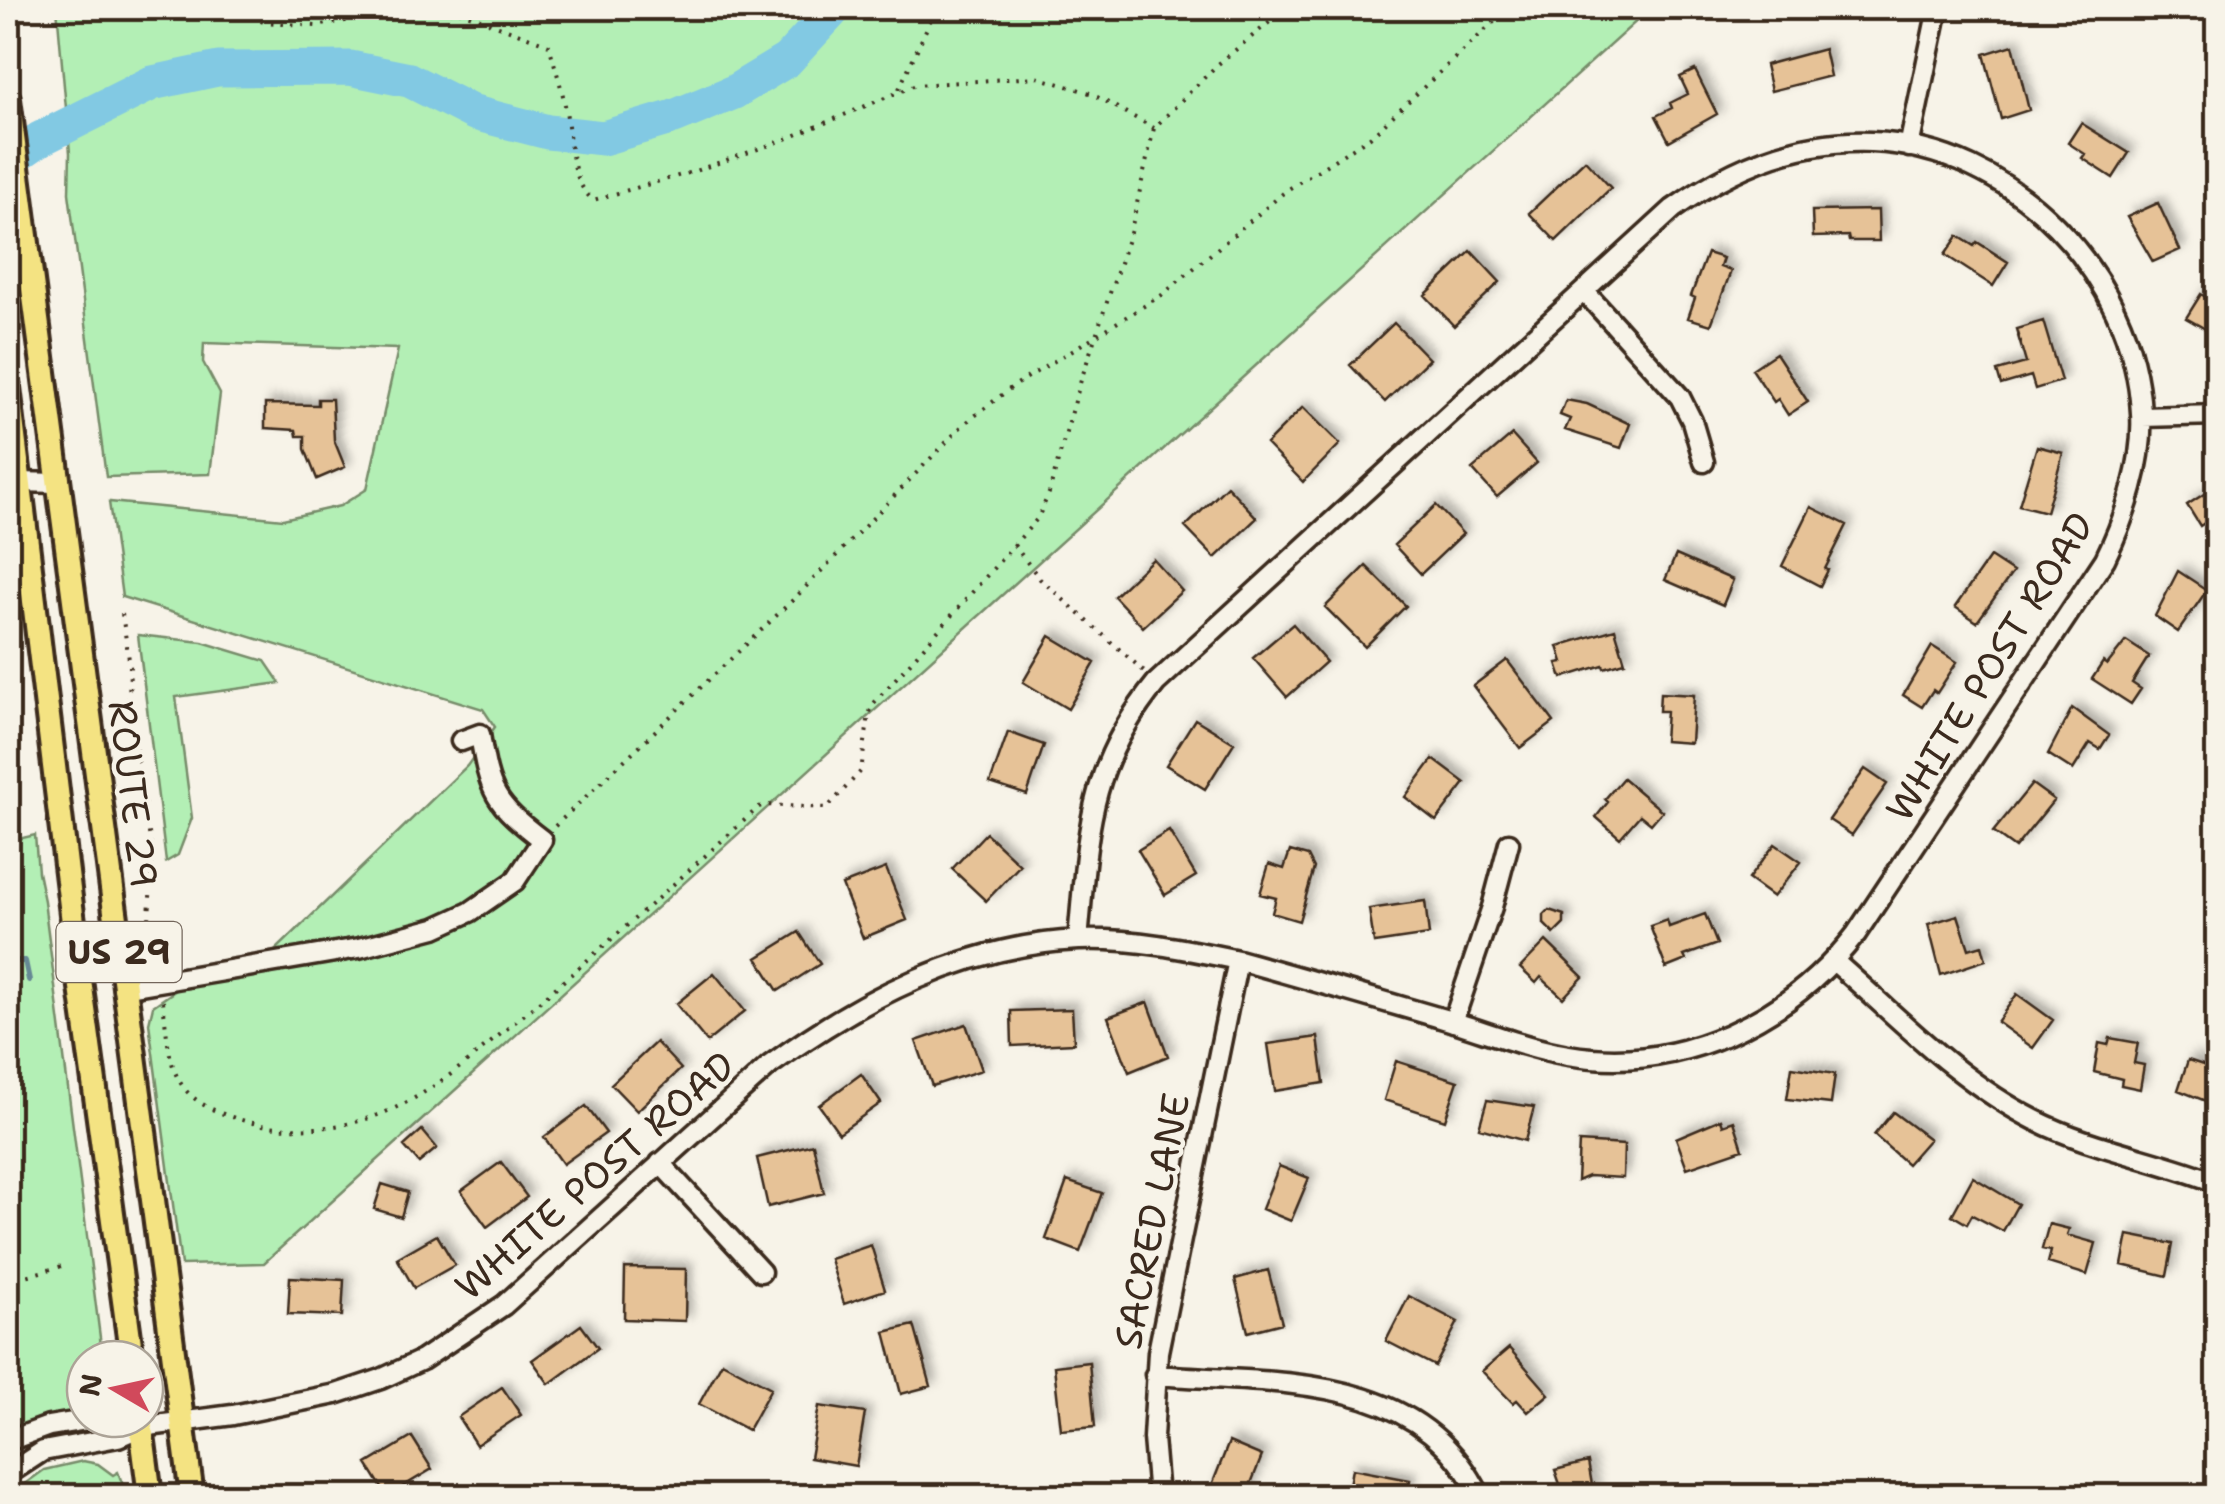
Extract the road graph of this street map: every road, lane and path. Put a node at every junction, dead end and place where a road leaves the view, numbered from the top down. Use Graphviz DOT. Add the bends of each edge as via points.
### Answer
graph roads {
  1 [pos="232,8"];
  2 [pos="936,8"];
  3 [pos="1287,8"];
  4 [pos="1509,8"];
  5 [pos="1938,8"];
  6 [pos="899,89"];
  7 [pos="9,108"];
  8 [pos="1154,128"];
  9 [pos="1910,146"];
  10 [pos="1584,291"];
  11 [pos="1095,337"];
  12 [pos="8,387"];
  13 [pos="2218,415"];
  14 [pos="2142,418"];
  15 [pos="1704,462"];
  16 [pos="20,482"];
  17 [pos="58,483"];
  18 [pos="1014,545"];
  19 [pos="122,614"];
  20 [pos="1156,683"];
  21 [pos="461,741"];
  22 [pos="542,840"];
  23 [pos="1509,843"];
  24 [pos="1078,940"];
  25 [pos="1238,960"];
  26 [pos="1835,962"];
  27 [pos="157,982"];
  28 [pos="123,988"];
  29 [pos="1453,1022"];
  30 [pos="660,1163"];
  31 [pos="2218,1183"];
  32 [pos="66,1264"];
  33 [pos="760,1272"];
  34 [pos="8,1281"];
  35 [pos="129,1339"];
  36 [pos="8,1344"];
  37 [pos="8,1362"];
  38 [pos="1155,1375"];
  39 [pos="165,1422"];
  40 [pos="182,1422"];
  41 [pos="65,1423"];
  42 [pos="107,1439"];
  43 [pos="143,1439"];
  44 [pos="8,1441"];
  45 [pos="8,1474"];
  46 [pos="150,1496"];
  47 [pos="192,1496"];
  48 [pos="1158,1496"];
  49 [pos="1480,1496"];
  1 -- 6 [label="path" via="263,22 316,26 459,11 549,45 576,171 593,200 784,140"];
  2 -- 6 [label="path"];
  3 -- 8 [label="path"];
  4 -- 11 [label="path" via="1370,137 1287,190 1162,295"];
  5 -- 9 [label="street"];
  6 -- 8 [label="path" via="1038,77 1090,93"];
  7 -- 17 [label="main road, ROUTE 29 / US 29"];
  8 -- 11 [label="path" via="1131,230"];
  9 -- 10 [label="street, WHITE POST ROAD" via="1826,144 1740,168 1673,209"];
  9 -- 14 [label="street, WHITE POST ROAD" via="2000,183 2072,242 2120,322"];
  10 -- 15 [label="street" via="1680,397"];
  10 -- 20 [label="street, WHITE POST ROAD"];
  11 -- 18 [label="path" via="1050,493"];
  11 -- 22 [label="path" via="963,425 796,597"];
  12 -- 16 [label="main road, ROUTE 29 / US 29"];
  13 -- 14 [label="street"];
  14 -- 26 [label="street, WHITE POST ROAD" via="2128,504 2105,560"];
  16 -- 17 [label="street"];
  16 -- 35 [label="main road, ROUTE 29 / US 29"];
  17 -- 28 [label="main road, ROUTE 29 / US 29"];
  18 -- 20 [label="path" via="1040,579"];
  18 -- 27 [label="path" via="874,703 861,771 826,808 759,808 588,960 415,1097 368,1119 319,1128 261,1125 202,1104 176,1080"];
  19 -- 27 [label="path" via="152,853 148,971"];
  20 -- 24 [label="street, WHITE POST ROAD" via="1118,736 1094,796"];
  21 -- 22 [label="street" via="480,734 494,793 506,812"];
  22 -- 27 [label="street" via="515,881 436,928 359,948"];
  23 -- 29 [label="street"];
  24 -- 25 [label="street, WHITE POST ROAD" via="1152,944"];
  24 -- 30 [label="street, WHITE POST ROAD" via="962,962 871,999 770,1065"];
  25 -- 29 [label="street, WHITE POST ROAD"];
  25 -- 38 [label="street, SACRED LANE"];
  26 -- 29 [label="street, WHITE POST ROAD" via="1750,1026 1665,1054 1569,1055"];
  26 -- 31 [label="street" via="2011,1108 2068,1134"];
  27 -- 28 [label="street"];
  28 -- 40 [label="main road, ROUTE 29 / US 29"];
  30 -- 33 [label="street"];
  30 -- 40 [label="street, WHITE POST ROAD" via="504,1304 422,1360 336,1394"];
  32 -- 34 [label="path"];
  36 -- 37 [label="street"];
  38 -- 48 [label="street, SACRED LANE"];
  38 -- 49 [label="street" via="1314,1386 1385,1404 1442,1442"];
  39 -- 40 [label="street, WHITE POST ROAD"];
  40 -- 47 [label="main road, ROUTE 29 / US 29"];
  41 -- 44 [label="street"];
  42 -- 45 [label="street" via="43,1451"];
  43 -- 46 [label="main road"];
}
